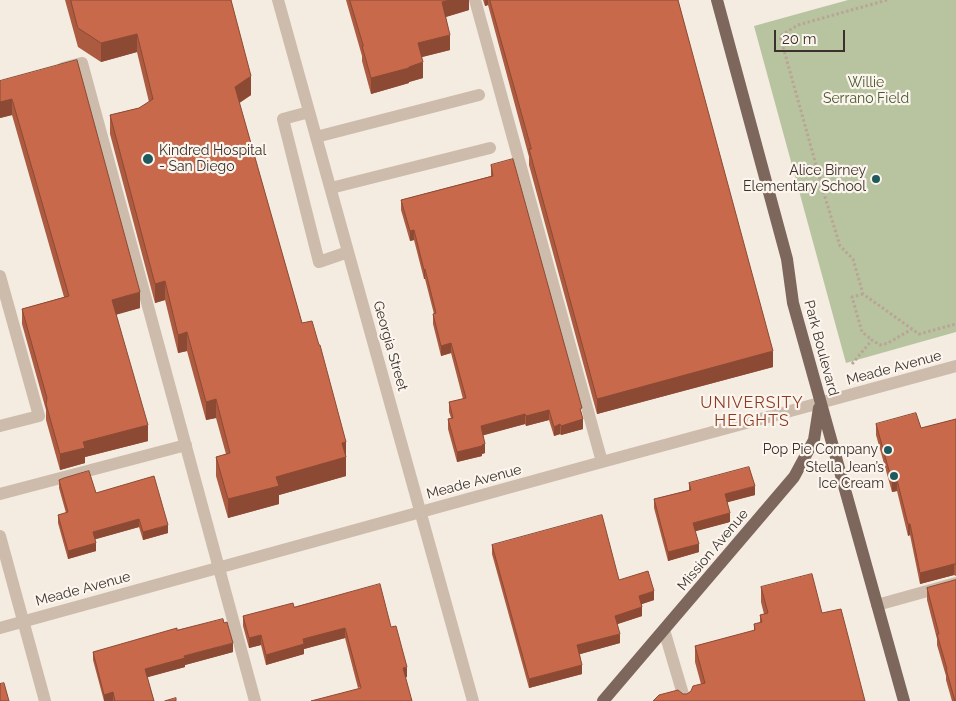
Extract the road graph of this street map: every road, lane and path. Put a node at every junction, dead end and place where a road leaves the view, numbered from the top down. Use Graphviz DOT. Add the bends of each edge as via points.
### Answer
graph roads {
  1 [pos="278,0"];
  2 [pos="475,0"];
  3 [pos="717,0"];
  4 [pos="887,0"];
  5 [pos="55,71"];
  6 [pos="479,95"];
  7 [pos="309,112"];
  8 [pos="316,138"];
  9 [pos="490,148"];
  10 [pos="331,188"];
  11 [pos="348,252"];
  12 [pos="0,276"];
  13 [pos="863,294"];
  14 [pos="956,324"];
  15 [pos="912,329"];
  16 [pos="872,340"];
  17 [pos="852,364"];
  18 [pos="956,366"];
  19 [pos="820,404"];
  20 [pos="0,426"];
  21 [pos="186,445"];
  22 [pos="602,462"];
  23 [pos="0,494"];
  24 [pos="421,512"];
  25 [pos="0,536"];
  26 [pos="220,568"];
  27 [pos="956,583"];
  28 [pos="877,605"];
  29 [pos="24,620"];
  30 [pos="0,628"];
  31 [pos="664,630"];
  32 [pos="45,701"];
  33 [pos="255,701"];
  34 [pos="473,701"];
  35 [pos="603,701"];
  36 [pos="685,701"];
  37 [pos="904,701"];
  1 -- 7 [label="street, Georgia Street"];
  2 -- 22 [label="street"];
  3 -- 19 [label="main road, Park Boulevard" via="787,260 793,303"];
  4 -- 13 [label="path" via="798,24 780,36 840,246 854,259"];
  5 -- 21 [label="street" via="82,63"];
  6 -- 8 [label="street"];
  7 -- 8 [label="street, Georgia Street"];
  7 -- 11 [label="street" via="283,119 319,262"];
  8 -- 10 [label="street, Georgia Street"];
  9 -- 10 [label="street"];
  10 -- 11 [label="street, Georgia Street"];
  11 -- 24 [label="street, Georgia Street"];
  12 -- 20 [label="street" via="39,416"];
  13 -- 15 [label="path"];
  13 -- 16 [label="path" via="852,297 862,332"];
  14 -- 15 [label="path" via="919,334"];
  15 -- 16 [label="path" via="888,343"];
  16 -- 17 [label="path"];
  18 -- 19 [label="street, Meade Avenue"];
  19 -- 22 [label="street, Meade Avenue"];
  19 -- 28 [label="main road, Park Boulevard"];
  19 -- 31 [label="main road, Mission Avenue" via="814,440 794,477"];
  21 -- 23 [label="street"];
  21 -- 26 [label="street"];
  22 -- 24 [label="street, Meade Avenue"];
  24 -- 26 [label="street, Meade Avenue"];
  24 -- 34 [label="street, Georgia Street"];
  25 -- 29 [label="street"];
  26 -- 29 [label="street, Meade Avenue"];
  26 -- 33 [label="street"];
  27 -- 28 [label="street"];
  28 -- 37 [label="main road, Park Boulevard"];
  29 -- 30 [label="street, Meade Avenue"];
  29 -- 32 [label="street"];
  31 -- 35 [label="main road, Mission Avenue"];
  31 -- 36 [label="street"];
}
